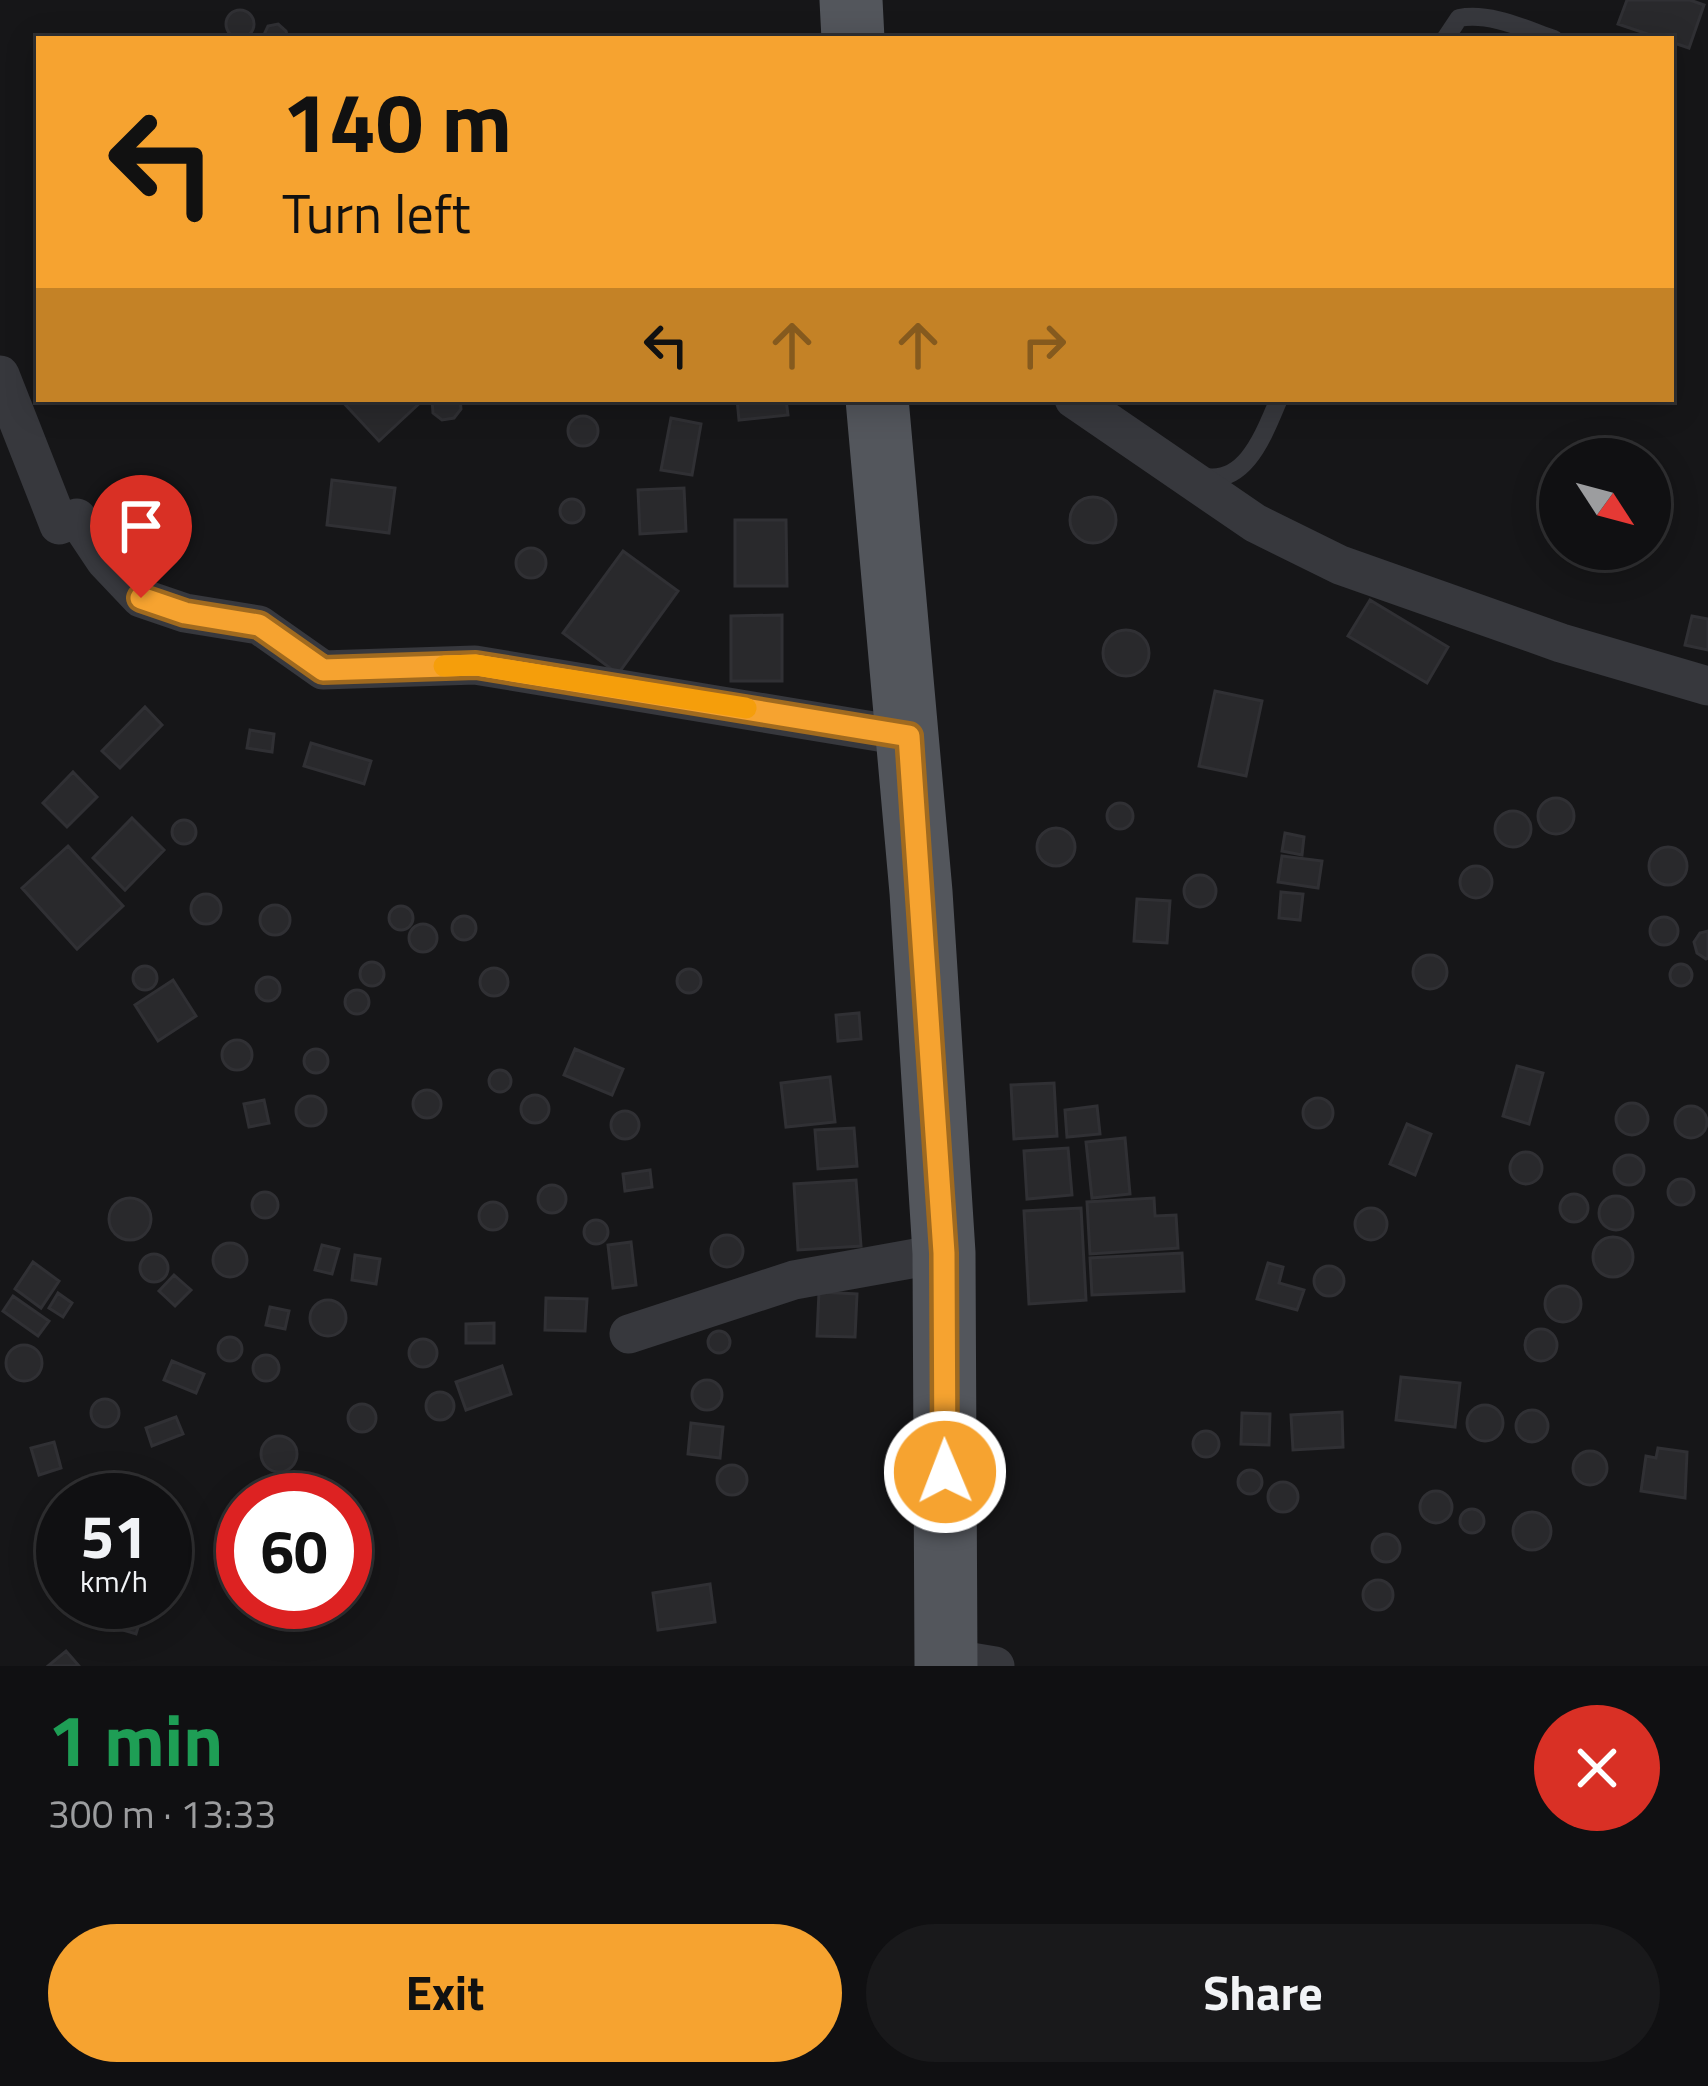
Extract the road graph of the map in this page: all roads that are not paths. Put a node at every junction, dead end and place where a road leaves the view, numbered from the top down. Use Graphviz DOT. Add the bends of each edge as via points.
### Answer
graph roads {
  1 [pos="851,0"];
  2 [pos="853,36"];
  3 [pos="1447,36"];
  4 [pos="1545,36"];
  5 [pos="0,375"];
  6 [pos="877,402"];
  7 [pos="1078,402"];
  8 [pos="1278,402"];
  9 [pos="1176,470"];
  10 [pos="1708,686"];
  11 [pos="1708,696"];
  12 [pos="909,736"];
  13 [pos="944,1253"];
  14 [pos="628,1334"];
  15 [pos="963,1663"];
  1 -- 2 [label="main road"];
  3 -- 4 [label="lane" via="1464,16"];
  5 -- 12 [label="street" via="59,525 76,518 141,598 163,608 259,625 323,670 476,665"];
  6 -- 12 [label="main road"];
  7 -- 9 [label="street"];
  8 -- 9 [label="lane" via="1239,467 1211,479"];
  9 -- 10 [label="street" via="1340,566"];
  10 -- 11 [label="street"];
  12 -- 13 [label="main road"];
  13 -- 14 [label="street" via="794,1280"];
  13 -- 15 [label="main road"];
}
